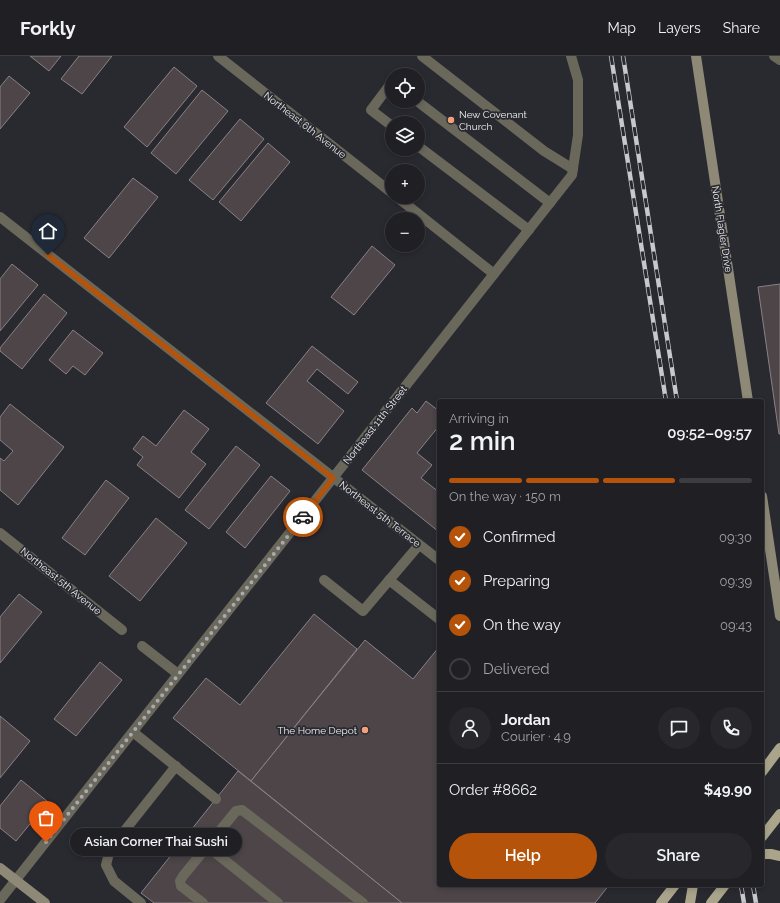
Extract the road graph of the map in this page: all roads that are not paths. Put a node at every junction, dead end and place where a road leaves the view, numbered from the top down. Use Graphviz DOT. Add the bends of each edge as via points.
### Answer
graph roads {
  1 [pos="218,56"];
  2 [pos="422,56"];
  3 [pos="572,56"];
  4 [pos="696,56"];
  5 [pos="774,56"];
  6 [pos="780,60"];
  7 [pos="385,91"];
  8 [pos="425,107"];
  9 [pos="385,121"];
  10 [pos="425,151"];
  11 [pos="572,172"];
  12 [pos="385,187"];
  13 [pos="550,203"];
  14 [pos="406,204"];
  15 [pos="0,218"];
  16 [pos="529,230"];
  17 [pos="494,274"];
  18 [pos="748,399"];
  19 [pos="333,478"];
  20 [pos="764,509"];
  21 [pos="0,532"];
  22 [pos="419,545"];
  23 [pos="437,558"];
  24 [pos="324,580"];
  25 [pos="390,580"];
  26 [pos="780,616"];
  27 [pos="437,617"];
  28 [pos="122,630"];
  29 [pos="142,646"];
  30 [pos="178,674"];
  31 [pos="133,732"];
  32 [pos="780,748"];
  33 [pos="176,766"];
  34 [pos="764,769"];
  35 [pos="216,799"];
  36 [pos="780,814"];
  37 [pos="764,834"];
  38 [pos="207,846"];
  39 [pos="764,854"];
  40 [pos="780,856"];
  41 [pos="0,868"];
  42 [pos="16,880"];
  43 [pos="673,887"];
  44 [pos="693,887"];
  45 [pos="723,887"];
  46 [pos="0,900"];
  47 [pos="356,901"];
  48 [pos="45,903"];
  49 [pos="141,903"];
  50 [pos="203,903"];
  51 [pos="278,903"];
  52 [pos="661,903"];
  53 [pos="690,903"];
  54 [pos="711,903"];
  1 -- 12 [label="street, Northeast 6th Avenue"];
  2 -- 11 [label="street"];
  3 -- 11 [label="street" via="578,80 578,135"];
  4 -- 18 [label="street, North Flagler Drive"];
  5 -- 6 [label="street"];
  7 -- 9 [label="street" via="371,110"];
  8 -- 13 [label="street"];
  10 -- 16 [label="street"];
  11 -- 13 [label="street, Northeast 11th Street"];
  13 -- 16 [label="street, Northeast 11th Street"];
  14 -- 17 [label="street"];
  15 -- 19 [label="street, Northeast 5th Terrace"];
  16 -- 17 [label="street, Northeast 11th Street"];
  17 -- 19 [label="street, Northeast 11th Street"];
  19 -- 22 [label="street, Northeast 5th Terrace"];
  19 -- 30 [label="street, Northeast 11th Street"];
  20 -- 26 [label="street"];
  21 -- 28 [label="street, Northeast 5th Avenue"];
  22 -- 23 [label="street, Northeast 5th Terrace"];
  22 -- 25 [label="street"];
  24 -- 25 [label="street" via="363,611"];
  25 -- 27 [label="street"];
  29 -- 30 [label="street"];
  30 -- 31 [label="street, Northeast 11th Street"];
  31 -- 33 [label="street"];
  31 -- 42 [label="street, Northeast 11th Street"];
  32 -- 34 [label="main road"];
  33 -- 35 [label="street"];
  33 -- 49 [label="street" via="110,849 106,865 114,882"];
  36 -- 37 [label="main road"];
  38 -- 47 [label="street" via="236,811 242,810"];
  38 -- 50 [label="street" via="180,881 182,886"];
  38 -- 51 [label="street"];
  39 -- 40 [label="main road"];
  41 -- 42 [label="street"];
  42 -- 46 [label="street, Northeast 11th Street"];
  42 -- 48 [label="street"];
  43 -- 52 [label="main road"];
  44 -- 53 [label="main road"];
  45 -- 54 [label="main road"];
}
